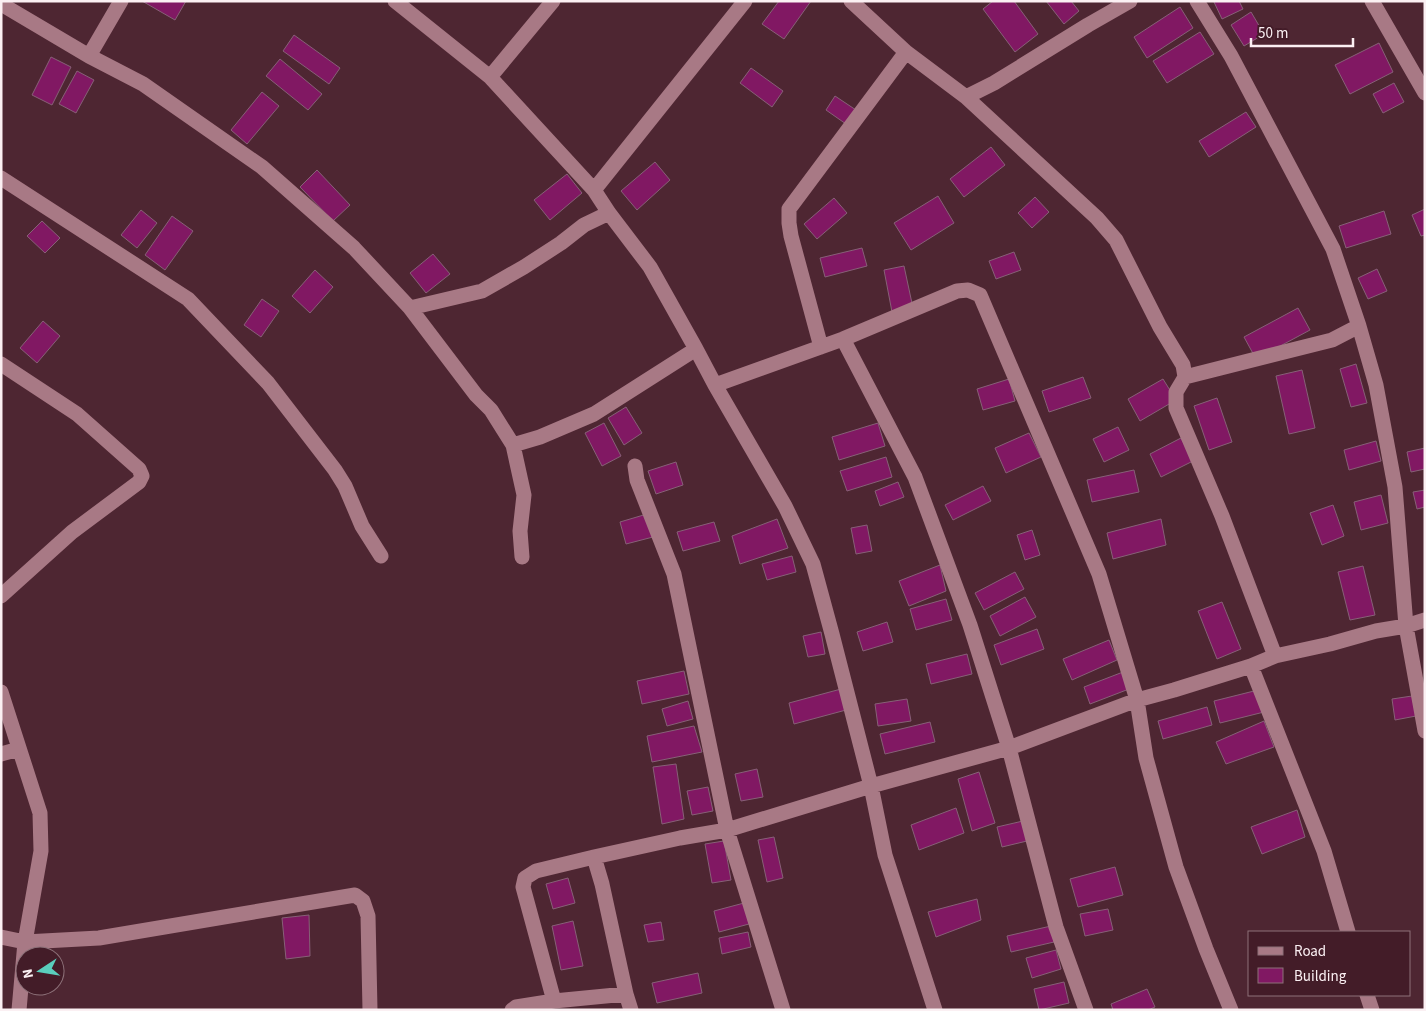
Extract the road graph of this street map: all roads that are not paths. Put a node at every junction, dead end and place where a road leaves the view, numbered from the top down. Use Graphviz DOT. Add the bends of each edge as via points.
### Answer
graph roads {
  1 [pos="121,1"];
  2 [pos="395,1"];
  3 [pos="553,1"];
  4 [pos="745,1"];
  5 [pos="852,1"];
  6 [pos="1130,1"];
  7 [pos="1197,1"];
  8 [pos="1372,1"];
  9 [pos="1,4"];
  10 [pos="906,52"];
  11 [pos="89,56"];
  12 [pos="490,77"];
  13 [pos="1424,91"];
  14 [pos="966,97"];
  15 [pos="1,178"];
  16 [pos="594,190"];
  17 [pos="608,213"];
  18 [pos="410,308"];
  19 [pos="1359,326"];
  20 [pos="843,340"];
  21 [pos="821,348"];
  22 [pos="696,349"];
  23 [pos="1,364"];
  24 [pos="1185,378"];
  25 [pos="715,385"];
  26 [pos="514,446"];
  27 [pos="635,466"];
  28 [pos="381,556"];
  29 [pos="522,557"];
  30 [pos="1,596"];
  31 [pos="1425,620"];
  32 [pos="1406,626"];
  33 [pos="1275,656"];
  34 [pos="1251,666"];
  35 [pos="1,692"];
  36 [pos="1137,700"];
  37 [pos="1425,731"];
  38 [pos="1009,748"];
  39 [pos="19,749"];
  40 [pos="1,754"];
  41 [pos="871,786"];
  42 [pos="727,830"];
  43 [pos="594,857"];
  44 [pos="1348,931"];
  45 [pos="1,937"];
  46 [pos="25,942"];
  47 [pos="626,994"];
  48 [pos="1367,996"];
  49 [pos="554,1001"];
  50 [pos="19,1010"];
  51 [pos="370,1010"];
  52 [pos="512,1010"];
  53 [pos="632,1010"];
  54 [pos="783,1010"];
  55 [pos="934,1010"];
  56 [pos="1086,1010"];
  57 [pos="1231,1010"];
  58 [pos="1372,1010"];
  1 -- 11 [label="street"];
  2 -- 12 [label="street"];
  3 -- 12 [label="street"];
  4 -- 16 [label="street"];
  5 -- 10 [label="street"];
  6 -- 14 [label="street"];
  7 -- 19 [label="street" via="1231,56 1333,249"];
  8 -- 13 [label="street"];
  9 -- 11 [label="street"];
  10 -- 14 [label="street"];
  10 -- 21 [label="street" via="789,209 791,236"];
  11 -- 18 [label="street" via="143,84 262,167 354,248"];
  12 -- 16 [label="street"];
  14 -- 24 [label="street" via="1097,218 1116,240 1160,328 1183,365"];
  15 -- 28 [label="street" via="188,299 268,383 335,470 362,526"];
  16 -- 17 [label="street"];
  17 -- 18 [label="street" via="482,291"];
  17 -- 22 [label="street" via="650,267"];
  18 -- 26 [label="street" via="491,410"];
  19 -- 24 [label="street" via="1332,340"];
  19 -- 32 [label="street" via="1376,385 1395,487"];
  20 -- 21 [label="street"];
  20 -- 36 [label="street" via="957,291 968,290 980,295 1099,574"];
  20 -- 38 [label="street" via="915,477 970,625"];
  21 -- 25 [label="street"];
  22 -- 25 [label="street"];
  22 -- 26 [label="street" via="594,414"];
  23 -- 30 [label="street" via="77,414 139,469 142,476 139,482 72,532"];
  24 -- 33 [label="street" via="1176,392 1176,408 1222,516"];
  25 -- 41 [label="street" via="786,506 813,564"];
  26 -- 29 [label="street" via="524,495 520,531"];
  27 -- 42 [label="street" via="637,480 674,574"];
  31 -- 32 [label="street"];
  32 -- 33 [label="street"];
  32 -- 37 [label="street"];
  33 -- 34 [label="street"];
  34 -- 36 [label="street"];
  34 -- 44 [label="street" via="1324,851"];
  35 -- 39 [label="street"];
  36 -- 38 [label="street"];
  36 -- 57 [label="street" via="1146,758 1176,867"];
  38 -- 41 [label="street"];
  38 -- 56 [label="street" via="1056,926"];
  39 -- 40 [label="street"];
  39 -- 46 [label="street" via="40,813 41,851"];
  41 -- 42 [label="street"];
  41 -- 55 [label="street" via="885,855"];
  42 -- 43 [label="street"];
  42 -- 54 [label="street"];
  43 -- 47 [label="street"];
  43 -- 49 [label="street" via="536,872 525,878 523,887"];
  45 -- 46 [label="street"];
  46 -- 50 [label="street"];
  46 -- 51 [label="street" via="99,938 355,895 363,901 368,916"];
  47 -- 49 [label="street"];
  47 -- 53 [label="street"];
  48 -- 58 [label="street"];
  49 -- 52 [label="street"];
}
